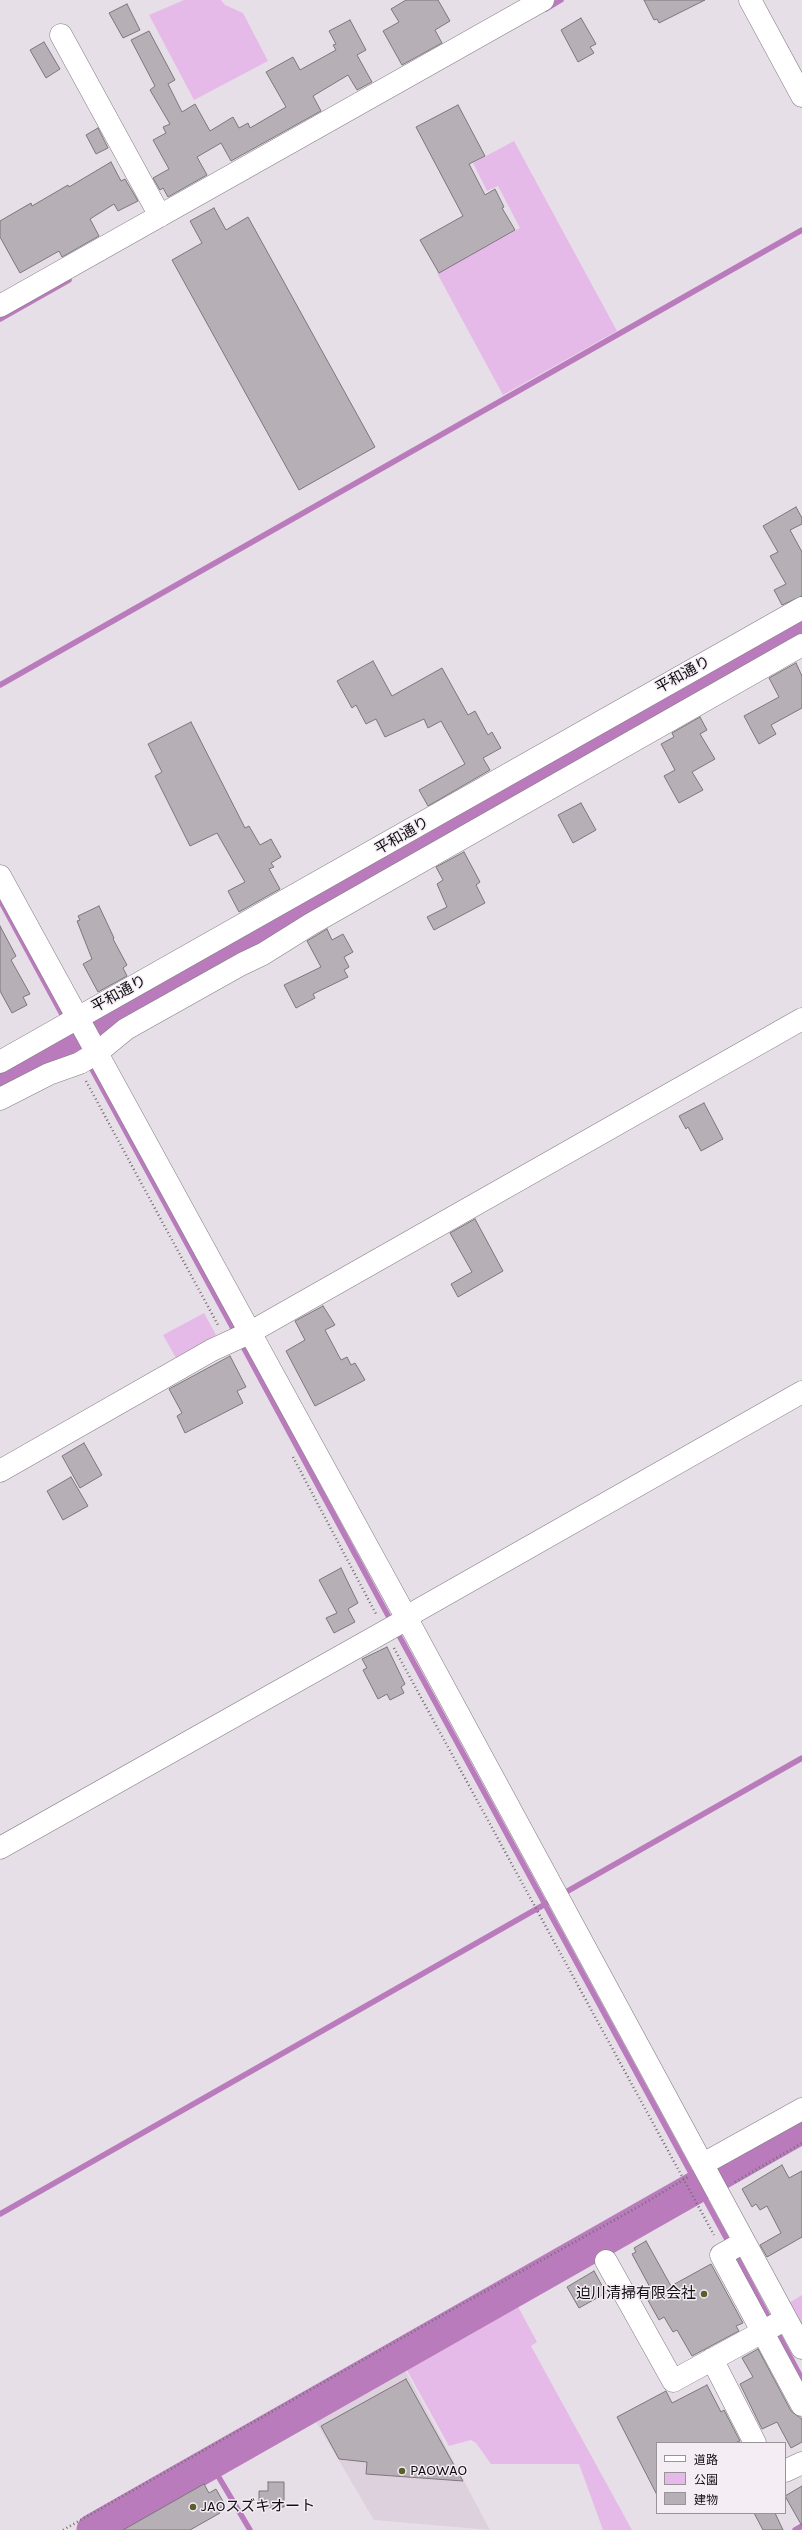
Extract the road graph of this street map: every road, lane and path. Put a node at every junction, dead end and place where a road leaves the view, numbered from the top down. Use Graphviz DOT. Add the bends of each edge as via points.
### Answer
graph roads {
  1 [pos="543,0"];
  2 [pos="750,0"];
  3 [pos="61,35"];
  4 [pos="802,96"];
  5 [pos="160,216"];
  6 [pos="0,306"];
  7 [pos="802,608"];
  8 [pos="802,645"];
  9 [pos="0,876"];
  10 [pos="802,1018"];
  11 [pos="74,1021"];
  12 [pos="88,1056"];
  13 [pos="0,1062"];
  14 [pos="0,1099"];
  15 [pos="236,1334"];
  16 [pos="802,1392"];
  17 [pos="290,1452"];
  18 [pos="0,1471"];
  19 [pos="394,1624"];
  20 [pos="0,1848"];
  21 [pos="546,1918"];
  22 [pos="542,1920"];
  23 [pos="802,2109"];
  24 [pos="802,2143"];
  25 [pos="684,2181"];
  26 [pos="704,2186"];
  27 [pos="733,2248"];
  28 [pos="606,2261"];
  29 [pos="774,2326"];
  30 [pos="802,2348"];
  31 [pos="712,2359"];
  32 [pos="802,2405"];
  33 [pos="754,2442"];
  34 [pos="802,2463"];
  35 [pos="786,2471"];
  36 [pos="63,2530"];
  1 -- 5 [label="street"];
  2 -- 4 [label="street"];
  3 -- 5 [label="street"];
  5 -- 6 [label="street"];
  7 -- 11 [label="street, 平和通り"];
  8 -- 12 [label="street" via="311,924 264,954 126,1029"];
  9 -- 11 [label="street"];
  10 -- 15 [label="street"];
  11 -- 12 [label="street"];
  11 -- 13 [label="street, 平和通り"];
  12 -- 14 [label="street"];
  12 -- 15 [label="path"];
  12 -- 15 [label="street" via="165,1180"];
  15 -- 18 [label="street"];
  15 -- 19 [label="street"];
  16 -- 19 [label="street"];
  17 -- 19 [label="path"];
  19 -- 20 [label="street"];
  19 -- 22 [label="path"];
  19 -- 26 [label="street"];
  21 -- 22 [label="path"];
  22 -- 25 [label="path"];
  23 -- 26 [label="street"];
  24 -- 26 [label="path"];
  25 -- 26 [label="path"];
  25 -- 26 [label="path" via="695,2201"];
  25 -- 36 [label="path"];
  26 -- 27 [label="street"];
  26 -- 27 [label="path"];
  27 -- 29 [label="street"];
  28 -- 31 [label="street" via="673,2381"];
  29 -- 30 [label="street"];
  29 -- 31 [label="street"];
  29 -- 32 [label="street"];
  31 -- 33 [label="street"];
  34 -- 35 [label="street"];
}
